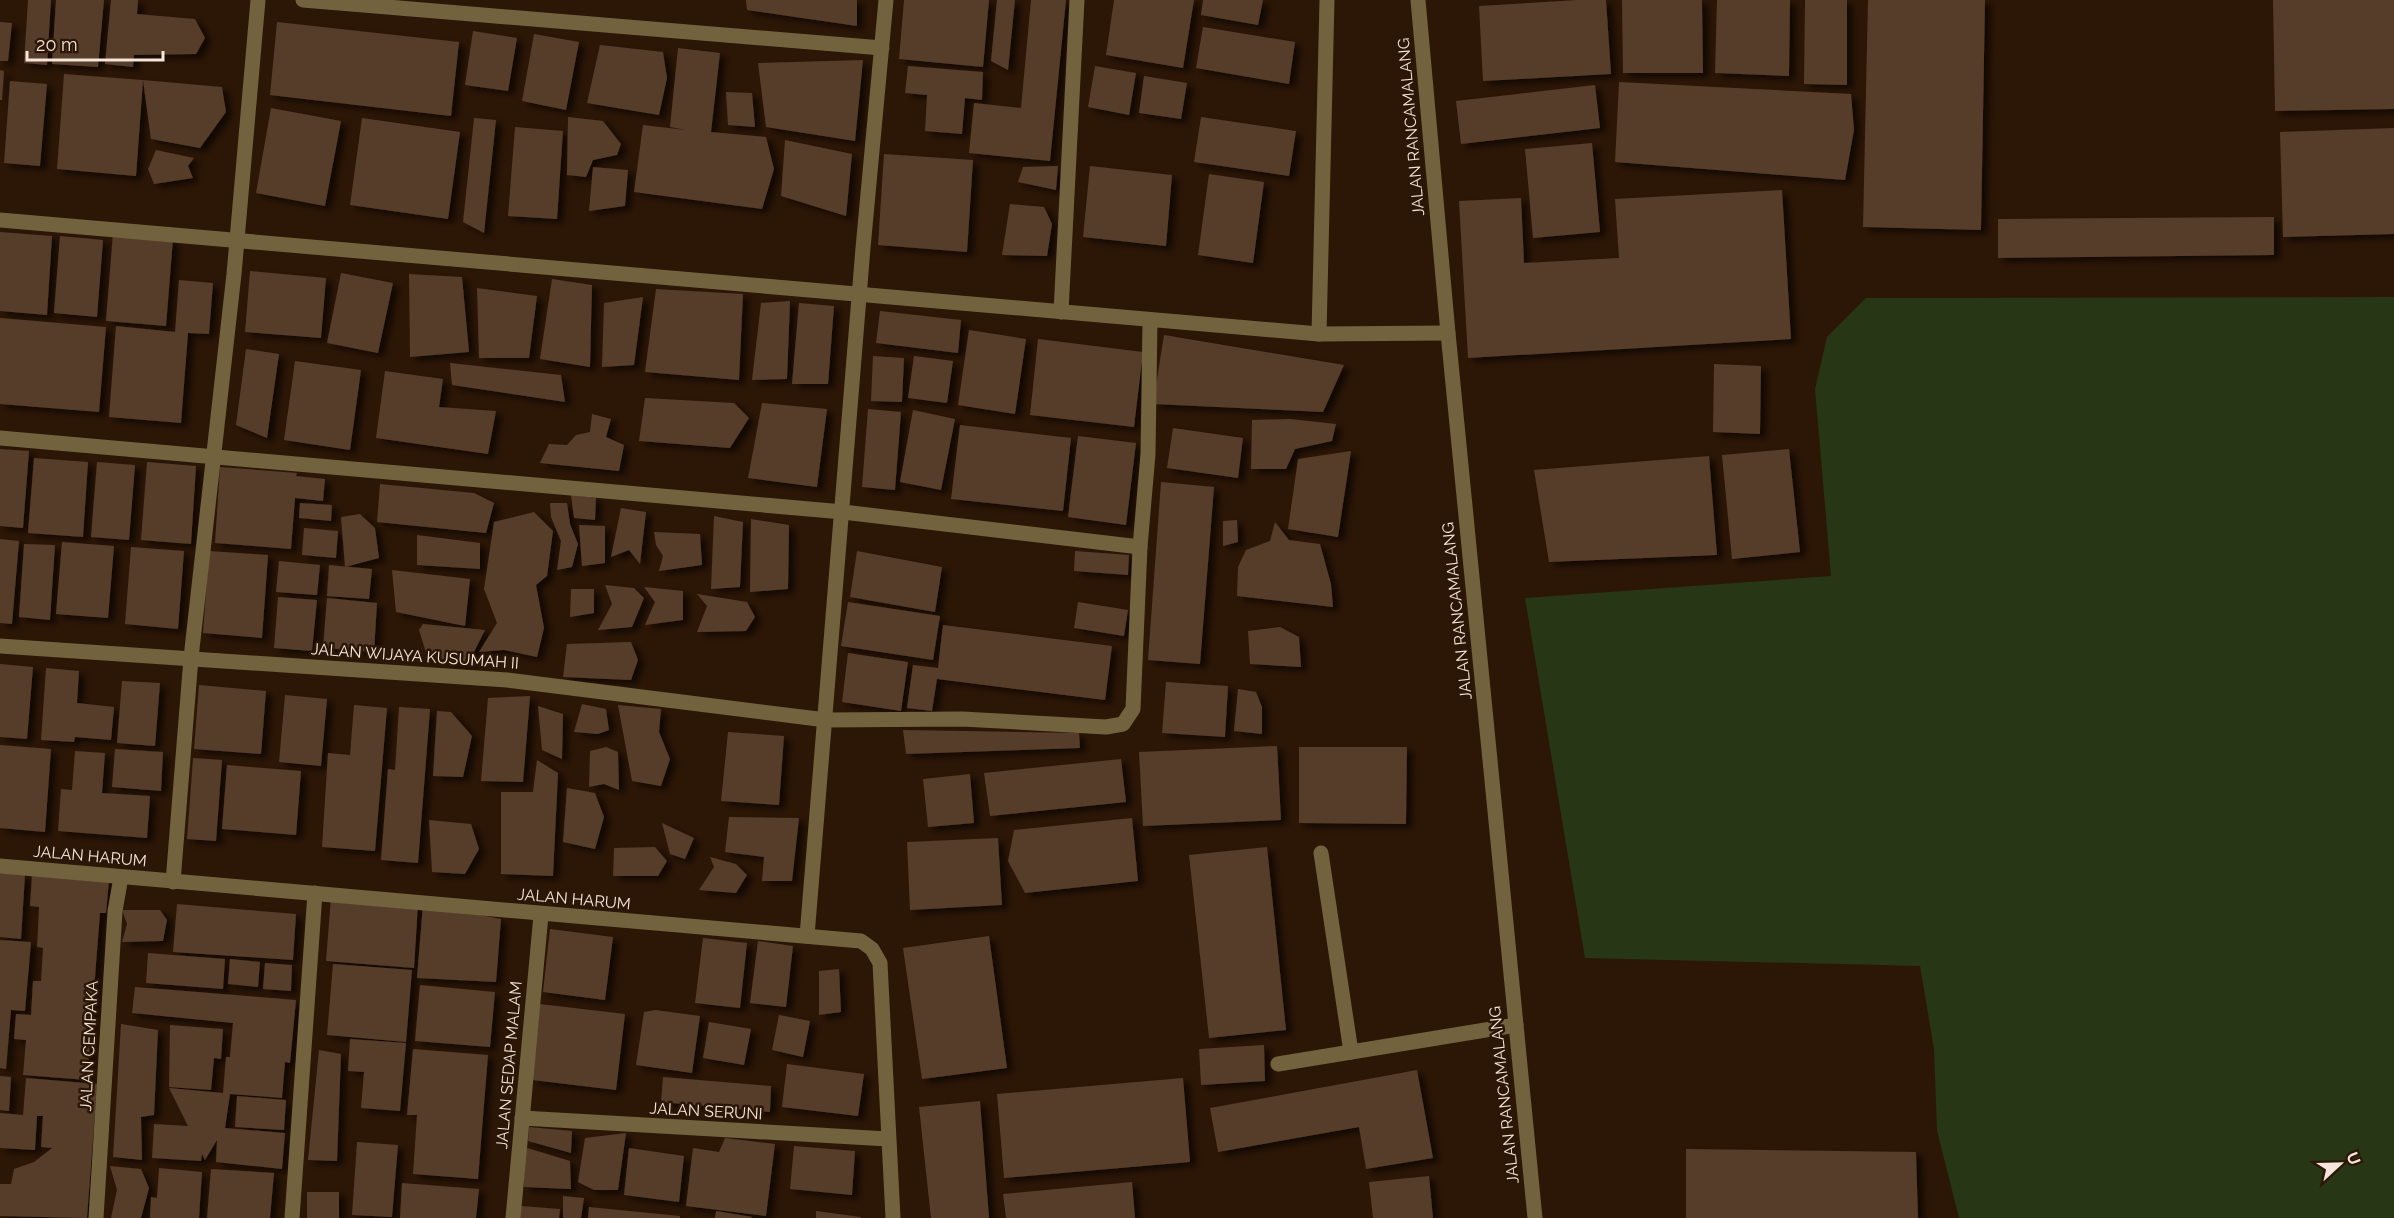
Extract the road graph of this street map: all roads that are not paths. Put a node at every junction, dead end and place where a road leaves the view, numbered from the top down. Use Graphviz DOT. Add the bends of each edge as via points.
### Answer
graph roads {
  1 [pos="258,0"];
  2 [pos="303,0"];
  3 [pos="886,0"];
  4 [pos="1077,0"];
  5 [pos="1327,0"];
  6 [pos="1418,0"];
  7 [pos="882,48"];
  8 [pos="0,220"];
  9 [pos="235,241"];
  10 [pos="861,294"];
  11 [pos="1061,312"];
  12 [pos="1150,320"];
  13 [pos="1448,333"];
  14 [pos="1319,334"];
  15 [pos="0,438"];
  16 [pos="214,457"];
  17 [pos="843,512"];
  18 [pos="1140,547"];
  19 [pos="0,646"];
  20 [pos="191,658"];
  21 [pos="826,720"];
  22 [pos="1321,853"];
  23 [pos="0,866"];
  24 [pos="121,877"];
  25 [pos="173,882"];
  26 [pos="315,893"];
  27 [pos="541,915"];
  28 [pos="807,936"];
  29 [pos="1516,1025"];
  30 [pos="1351,1052"];
  31 [pos="1278,1064"];
  32 [pos="522,1118"];
  33 [pos="888,1139"];
  34 [pos="96,1218"];
  35 [pos="292,1218"];
  36 [pos="513,1218"];
  37 [pos="893,1218"];
  38 [pos="1535,1218"];
  1 -- 9 [label="street"];
  2 -- 7 [label="street"];
  3 -- 7 [label="street"];
  4 -- 11 [label="street"];
  5 -- 14 [label="street"];
  6 -- 13 [label="street, JALAN RANCAMALANG"];
  7 -- 10 [label="street"];
  8 -- 9 [label="street"];
  9 -- 10 [label="street"];
  9 -- 16 [label="street"];
  10 -- 11 [label="street"];
  10 -- 17 [label="street"];
  11 -- 12 [label="street"];
  12 -- 14 [label="street"];
  12 -- 18 [label="street" via="1148,454"];
  13 -- 14 [label="street"];
  13 -- 29 [label="street, JALAN RANCAMALANG"];
  15 -- 16 [label="street"];
  16 -- 17 [label="street"];
  16 -- 20 [label="street"];
  17 -- 18 [label="street"];
  17 -- 21 [label="street"];
  18 -- 21 [label="street, JALAN WIJAYA KUSUMAH II" via="1133,709 1123,724 1106,727 962,719"];
  19 -- 20 [label="street, JALAN WIJAYA KUSUMAH II"];
  20 -- 21 [label="street, JALAN WIJAYA KUSUMAH II" via="507,680"];
  20 -- 25 [label="street"];
  21 -- 28 [label="street"];
  22 -- 30 [label="street"];
  23 -- 24 [label="street, JALAN HARUM"];
  24 -- 25 [label="street, JALAN HARUM"];
  24 -- 34 [label="street, JALAN CEMPAKA" via="115,910"];
  25 -- 26 [label="street, JALAN HARUM"];
  26 -- 27 [label="street, JALAN HARUM"];
  26 -- 35 [label="street"];
  27 -- 28 [label="street, JALAN HARUM"];
  27 -- 32 [label="street, JALAN SEDAP MALAM"];
  28 -- 33 [label="street, JALAN HARUM" via="861,941 872,949 880,963"];
  29 -- 30 [label="street"];
  29 -- 38 [label="street, JALAN RANCAMALANG"];
  30 -- 31 [label="street"];
  32 -- 33 [label="street, JALAN SERUNI"];
  32 -- 36 [label="street, JALAN SEDAP MALAM"];
  33 -- 37 [label="street, JALAN HARUM"];
}
